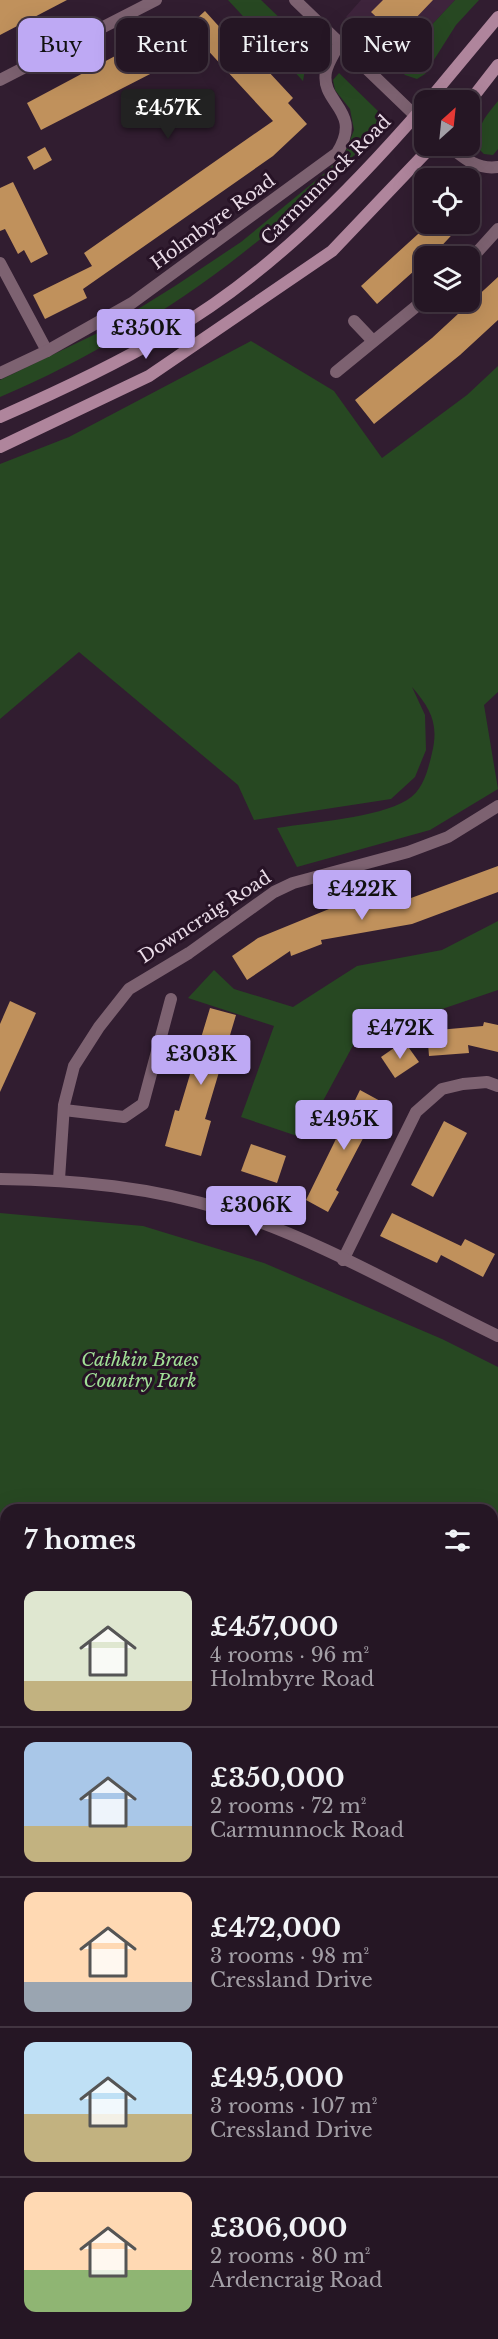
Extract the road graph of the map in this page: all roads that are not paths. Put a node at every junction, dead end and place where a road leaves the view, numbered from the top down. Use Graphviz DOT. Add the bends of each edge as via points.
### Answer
graph roads {
  1 [pos="156,0"];
  2 [pos="295,0"];
  3 [pos="498,17"];
  4 [pos="340,42"];
  5 [pos="498,65"];
  6 [pos="0,80"];
  7 [pos="437,90"];
  8 [pos="478,90"];
  9 [pos="414,108"];
  10 [pos="414,123"];
  11 [pos="422,156"];
  12 [pos="462,156"];
  13 [pos="498,167"];
  14 [pos="498,229"];
  15 [pos="480,249"];
  16 [pos="0,263"];
  17 [pos="414,308"];
  18 [pos="354,321"];
  19 [pos="373,341"];
  20 [pos="47,351"];
  21 [pos="336,372"];
  22 [pos="0,373"];
  23 [pos="0,417"];
  24 [pos="0,447"];
  25 [pos="498,806"];
  26 [pos="171,999"];
  27 [pos="498,1086"];
  28 [pos="63,1110"];
  29 [pos="0,1179"];
  30 [pos="59,1179"];
  31 [pos="343,1260"];
  32 [pos="498,1336"];
  1 -- 6 [label="street"];
  2 -- 4 [label="street"];
  3 -- 7 [label="main road"];
  4 -- 9 [label="street"];
  4 -- 20 [label="street, Holmbyre Road" via="326,73 328,91 346,118 345,141 337,153 132,303"];
  5 -- 8 [label="main road"];
  10 -- 23 [label="main road, Carmunnock Road" via="321,217 223,297 169,334"];
  11 -- 24 [label="main road" via="332,251 149,376"];
  12 -- 13 [label="street" via="474,165"];
  14 -- 15 [label="street"];
  16 -- 20 [label="street"];
  17 -- 19 [label="street"];
  18 -- 19 [label="street"];
  19 -- 21 [label="street"];
  20 -- 22 [label="street, Holmbyre Road"];
  25 -- 28 [label="street, Downcraig Road" via="448,837 274,892 189,953 129,989 74,1066"];
  26 -- 28 [label="street" via="143,1104 124,1118"];
  27 -- 31 [label="street" via="487,1082 442,1089 416,1112"];
  28 -- 30 [label="street, Downcraig Road"];
  29 -- 30 [label="street"];
  30 -- 31 [label="street" via="151,1191 225,1210 285,1232"];
  31 -- 32 [label="street"];
}
